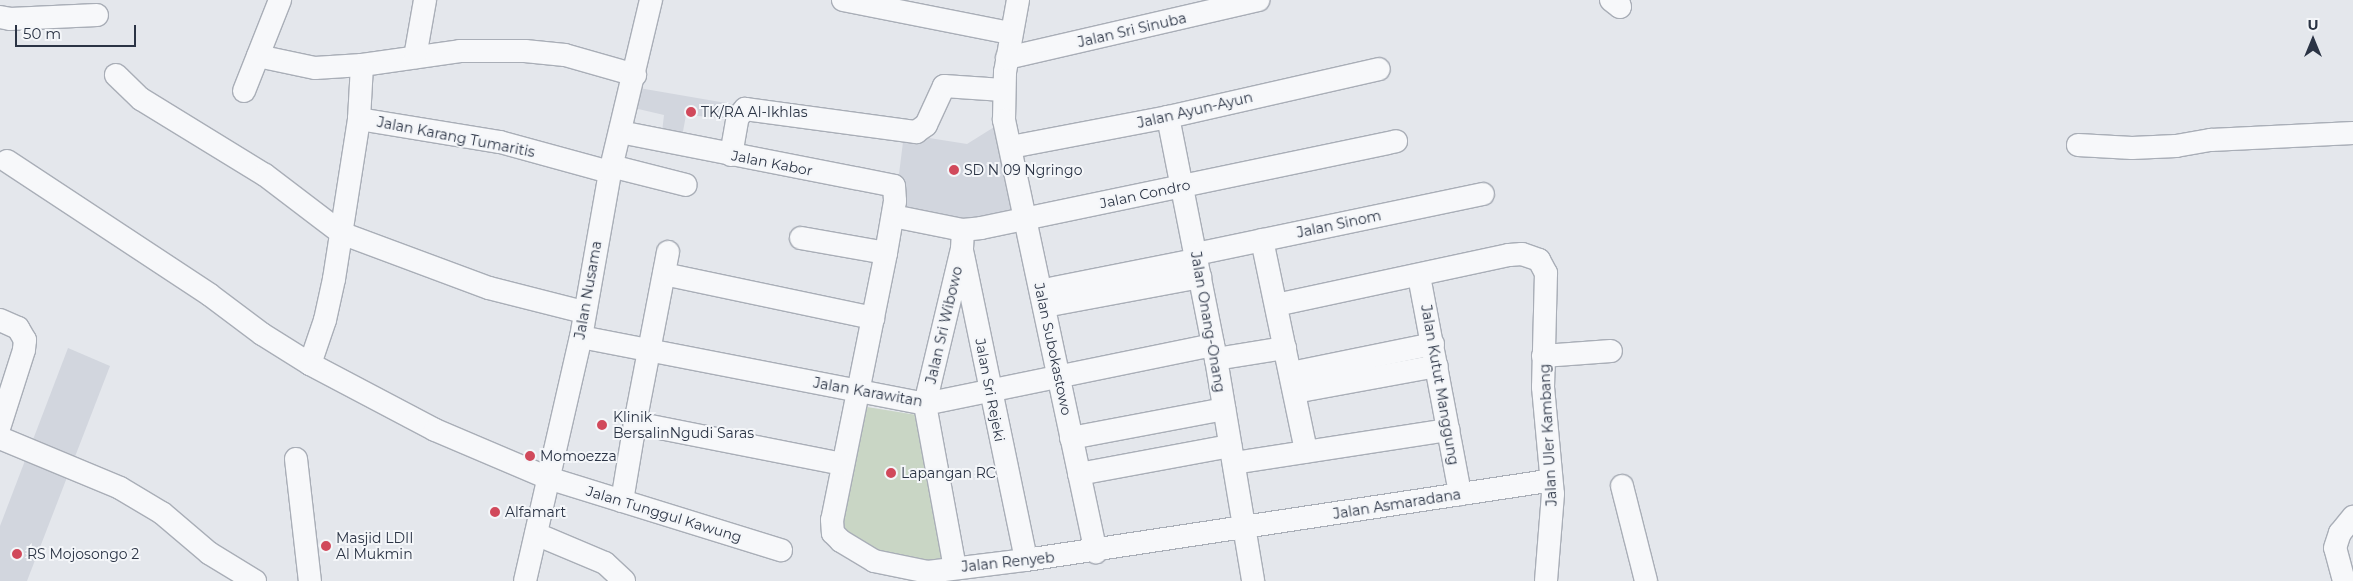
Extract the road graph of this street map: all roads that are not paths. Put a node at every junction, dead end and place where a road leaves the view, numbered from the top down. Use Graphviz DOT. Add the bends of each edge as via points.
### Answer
graph roads {
  1 [pos="280,0"];
  2 [pos="425,0"];
  3 [pos="651,0"];
  4 [pos="843,0"];
  5 [pos="1018,0"];
  6 [pos="1258,0"];
  7 [pos="1611,0"];
  8 [pos="1618,0"];
  9 [pos="97,15"];
  10 [pos="0,17"];
  11 [pos="1010,33"];
  12 [pos="258,56"];
  13 [pos="415,57"];
  14 [pos="1007,58"];
  15 [pos="362,66"];
  16 [pos="1379,70"];
  17 [pos="116,75"];
  18 [pos="635,75"];
  19 [pos="1003,90"];
  20 [pos="244,91"];
  21 [pos="1168,117"];
  22 [pos="359,119"];
  23 [pos="620,132"];
  24 [pos="2353,133"];
  25 [pos="1396,141"];
  26 [pos="2078,144"];
  27 [pos="1011,147"];
  28 [pos="731,155"];
  29 [pos="7,160"];
  30 [pos="610,169"];
  31 [pos="686,185"];
  32 [pos="1183,187"];
  33 [pos="1482,194"];
  34 [pos="893,216"];
  35 [pos="1023,220"];
  36 [pos="340,233"];
  37 [pos="801,238"];
  38 [pos="962,239"];
  39 [pos="1262,240"];
  40 [pos="668,252"];
  41 [pos="886,253"];
  42 [pos="1197,264"];
  43 [pos="664,274"];
  44 [pos="1419,276"];
  45 [pos="1043,298"];
  46 [pos="1276,305"];
  47 [pos="583,312"];
  48 [pos="873,318"];
  49 [pos="0,320"];
  50 [pos="580,337"];
  51 [pos="1433,344"];
  52 [pos="1285,348"];
  53 [pos="649,350"];
  54 [pos="1611,351"];
  55 [pos="1214,352"];
  56 [pos="1543,356"];
  57 [pos="310,364"];
  58 [pos="1438,366"];
  59 [pos="1060,376"];
  60 [pos="1293,383"];
  61 [pos="989,390"];
  62 [pos="859,391"];
  63 [pos="926,404"];
  64 [pos="1224,409"];
  65 [pos="635,423"];
  66 [pos="0,425"];
  67 [pos="1448,430"];
  68 [pos="0,438"];
  69 [pos="1072,438"];
  70 [pos="1306,451"];
  71 [pos="1232,454"];
  72 [pos="296,459"];
  73 [pos="844,464"];
  74 [pos="1080,474"];
  75 [pos="548,478"];
  76 [pos="1547,481"];
  77 [pos="1622,486"];
  78 [pos="1460,494"];
  79 [pos="622,501"];
  80 [pos="2353,517"];
  81 [pos="1246,526"];
  82 [pos="536,534"];
  83 [pos="781,550"];
  84 [pos="1096,552"];
  85 [pos="1026,560"];
  86 [pos="955,568"];
  87 [pos="256,581"];
  88 [pos="310,581"];
  89 [pos="526,581"];
  90 [pos="624,581"];
  91 [pos="1253,581"];
  92 [pos="1546,581"];
  93 [pos="1646,581"];
  94 [pos="2344,581"];
  1 -- 12 [label="street"];
  2 -- 13 [label="street"];
  3 -- 18 [label="street, Jalan Nusama"];
  4 -- 11 [label="street"];
  5 -- 11 [label="street, Jalan Subokastowo"];
  6 -- 14 [label="street, Jalan Sri Sinuba"];
  7 -- 8 [label="street" via="1620,7"];
  9 -- 10 [label="street"];
  11 -- 14 [label="street, Jalan Subokastowo"];
  12 -- 15 [label="street" via="315,68"];
  12 -- 20 [label="street"];
  13 -- 15 [label="street"];
  13 -- 18 [label="street" via="470,50 525,50 565,55"];
  14 -- 19 [label="street, Jalan Subokastowo"];
  15 -- 22 [label="street"];
  16 -- 21 [label="street, Jalan Ayun-Ayun"];
  17 -- 36 [label="street" via="141,99 265,175"];
  18 -- 23 [label="street, Jalan Nusama"];
  19 -- 27 [label="street, Jalan Subokastowo" via="1004,120"];
  19 -- 28 [label="street" via="944,86 926,125 916,132 745,109 738,117"];
  21 -- 27 [label="street, Jalan Ayun-Ayun"];
  21 -- 32 [label="street, Jalan Onang-Onang"];
  22 -- 30 [label="street, Jalan Karang Tumaritis" via="500,142"];
  22 -- 36 [label="street"];
  23 -- 28 [label="street, Jalan Kabor"];
  23 -- 30 [label="street, Jalan Nusama"];
  24 -- 26 [label="street" via="2210,140 2132,148"];
  25 -- 32 [label="street, Jalan Condro"];
  27 -- 35 [label="street, Jalan Subokastowo"];
  28 -- 34 [label="street, Jalan Kabor" via="894,186"];
  29 -- 57 [label="street, Jalan Tunggul Kawung"];
  30 -- 31 [label="street, Jalan Karang Tumaritis"];
  30 -- 47 [label="street, Jalan Nusama"];
  32 -- 35 [label="street, Jalan Condro"];
  32 -- 42 [label="street, Jalan Onang-Onang"];
  33 -- 39 [label="street, Jalan Sinom"];
  34 -- 38 [label="street, Jalan Condro"];
  34 -- 41 [label="street, Jalan Renyeb"];
  35 -- 38 [label="street, Jalan Condro"];
  35 -- 45 [label="street, Jalan Subokastowo"];
  36 -- 47 [label="street" via="489,288"];
  36 -- 57 [label="street" via="325,320"];
  37 -- 41 [label="street"];
  38 -- 61 [label="street, Jalan Sri Rejeki"];
  38 -- 63 [label="street, Jalan Sri Wibowo"];
  39 -- 42 [label="street, Jalan Sinom"];
  39 -- 46 [label="street"];
  40 -- 43 [label="street"];
  41 -- 48 [label="street, Jalan Renyeb"];
  42 -- 45 [label="street, Jalan Sinom"];
  42 -- 55 [label="street, Jalan Onang-Onang"];
  43 -- 48 [label="street"];
  43 -- 53 [label="street"];
  44 -- 46 [label="street"];
  44 -- 51 [label="street, Jalan Kutut Manggung"];
  44 -- 56 [label="street, Jalan Uler Kambang" via="1509,255 1522,254 1539,260 1546,273"];
  45 -- 59 [label="street, Jalan Subokastowo"];
  46 -- 52 [label="street"];
  47 -- 50 [label="street, Jalan Nusama"];
  48 -- 62 [label="street, Jalan Renyeb"];
  49 -- 66 [label="street" via="18,328 25,340"];
  50 -- 53 [label="street, Jalan Karawitan"];
  50 -- 75 [label="street, Jalan Nusama"];
  51 -- 58 [label="street, Jalan Kutut Manggung"];
  51 -- 60 [label="street"];
  52 -- 55 [label="street, Jalan Karawitan"];
  52 -- 60 [label="street"];
  53 -- 62 [label="street, Jalan Karawitan"];
  53 -- 65 [label="street"];
  54 -- 56 [label="street"];
  55 -- 59 [label="street, Jalan Karawitan"];
  55 -- 64 [label="street, Jalan Onang-Onang"];
  56 -- 92 [label="street, Jalan Uler Kambang" via="1553,494"];
  57 -- 75 [label="street, Jalan Tunggul Kawung" via="444,434"];
  58 -- 60 [label="street"];
  58 -- 67 [label="street, Jalan Kutut Manggung"];
  59 -- 61 [label="street, Jalan Karawitan"];
  59 -- 69 [label="street, Jalan Subokastowo"];
  60 -- 70 [label="street"];
  61 -- 63 [label="street, Jalan Karawitan"];
  61 -- 85 [label="street, Jalan Sri Rejeki"];
  62 -- 63 [label="street, Jalan Karawitan"];
  62 -- 73 [label="street, Jalan Renyeb"];
  63 -- 86 [label="street, Jalan Sri Wibowo"];
  64 -- 69 [label="street"];
  64 -- 71 [label="street, Jalan Onang-Onang"];
  65 -- 73 [label="street"];
  65 -- 79 [label="street"];
  67 -- 70 [label="street"];
  67 -- 78 [label="street, Jalan Kutut Manggung"];
  68 -- 87 [label="street" via="120,488 162,513 209,553"];
  69 -- 74 [label="street, Jalan Subokastowo"];
  70 -- 71 [label="street"];
  71 -- 74 [label="street"];
  71 -- 81 [label="street, Jalan Onang-Onang"];
  72 -- 88 [label="street"];
  73 -- 86 [label="street, Jalan Renyeb" via="832,520 833,534 874,561 890,566 928,572"];
  74 -- 84 [label="street, Jalan Subokastowo"];
  75 -- 79 [label="street, Jalan Tunggul Kawung"];
  75 -- 82 [label="street, Jalan Nusama"];
  76 -- 78 [label="street, Jalan Asmaradana"];
  77 -- 93 [label="street"];
  78 -- 81 [label="street, Jalan Asmaradana"];
  79 -- 83 [label="street, Jalan Tunggul Kawung"];
  80 -- 94 [label="street" via="2340,534 2335,548"];
  81 -- 84 [label="street, Jalan Renyeb"];
  81 -- 91 [label="street, Jalan Onang-Onang"];
  82 -- 89 [label="street, Jalan Nusama"];
  82 -- 90 [label="street" via="604,563"];
  84 -- 85 [label="street, Jalan Renyeb"];
  85 -- 86 [label="street, Jalan Renyeb"];
}
